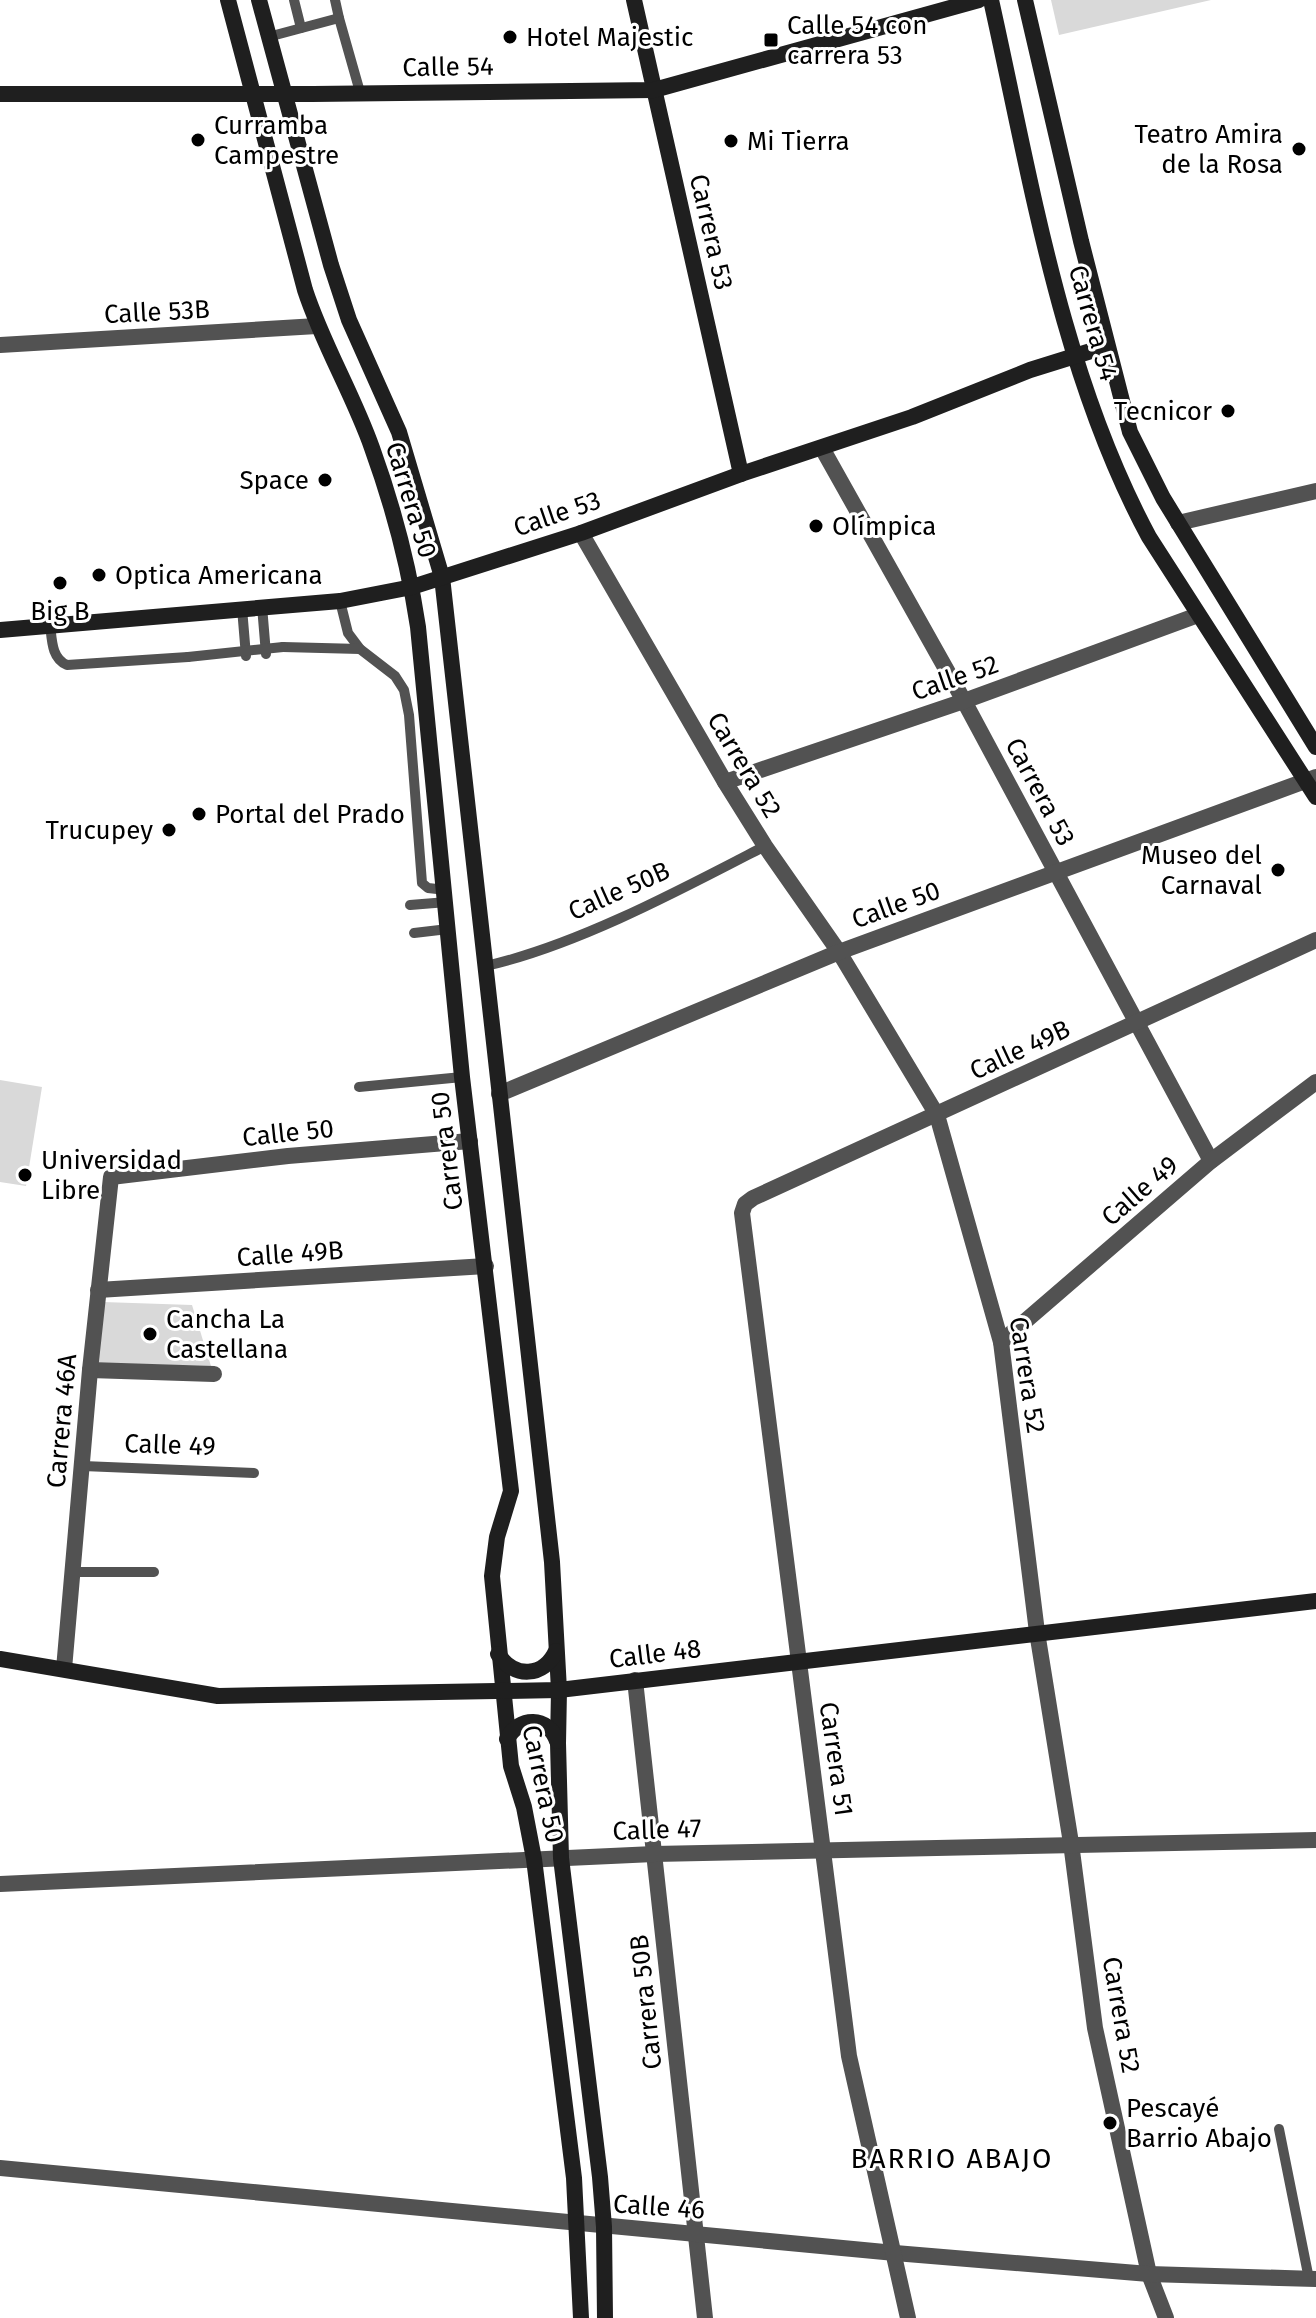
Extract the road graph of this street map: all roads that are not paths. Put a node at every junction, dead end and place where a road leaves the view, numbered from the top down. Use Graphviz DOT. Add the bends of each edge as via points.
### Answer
graph roads {
  1 [pos="228,0"];
  2 [pos="259,0"];
  3 [pos="294,0"];
  4 [pos="335,0"];
  5 [pos="634,0"];
  6 [pos="979,0"];
  7 [pos="991,0"];
  8 [pos="1025,0"];
  9 [pos="339,18"];
  10 [pos="301,28"];
  11 [pos="268,37"];
  12 [pos="654,90"];
  13 [pos="360,92"];
  14 [pos="0,94"];
  15 [pos="253,94"];
  16 [pos="287,94"];
  17 [pos="317,326"];
  18 [pos="0,345"];
  19 [pos="1107,346"];
  20 [pos="1075,356"];
  21 [pos="822,448"];
  22 [pos="741,474"];
  23 [pos="1316,491"];
  24 [pos="1178,523"];
  25 [pos="581,533"];
  26 [pos="442,577"];
  27 [pos="412,587"];
  28 [pos="340,601"];
  29 [pos="262,606"];
  30 [pos="242,608"];
  31 [pos="1198,615"];
  32 [pos="50,624"];
  33 [pos="0,630"];
  34 [pos="360,649"];
  35 [pos="266,654"];
  36 [pos="246,656"];
  37 [pos="964,701"];
  38 [pos="1316,747"];
  39 [pos="1310,778"];
  40 [pos="725,782"];
  41 [pos="1316,797"];
  42 [pos="765,846"];
  43 [pos="1056,872"];
  44 [pos="446,896"];
  45 [pos="410,905"];
  46 [pos="448,929"];
  47 [pos="414,933"];
  48 [pos="1316,940"];
  49 [pos="839,952"];
  50 [pos="486,966"];
  51 [pos="1136,1023"];
  52 [pos="462,1077"];
  53 [pos="359,1087"];
  54 [pos="1314,1089"];
  55 [pos="499,1094"];
  56 [pos="937,1115"];
  57 [pos="470,1141"];
  58 [pos="1211,1161"];
  59 [pos="111,1177"];
  60 [pos="745,1204"];
  61 [pos="486,1266"];
  62 [pos="98,1290"];
  63 [pos="1001,1342"];
  64 [pos="90,1370"];
  65 [pos="214,1374"];
  66 [pos="83,1466"];
  67 [pos="254,1473"];
  68 [pos="73,1572"];
  69 [pos="154,1572"];
  70 [pos="1316,1601"];
  71 [pos="1037,1632"];
  72 [pos="556,1651"];
  73 [pos="498,1654"];
  74 [pos="0,1659"];
  75 [pos="798,1661"];
  76 [pos="64,1669"];
  77 [pos="635,1680"];
  78 [pos="559,1690"];
  79 [pos="502,1691"];
  80 [pos="507,1739"];
  81 [pos="558,1743"];
  82 [pos="1316,1840"];
  83 [pos="1071,1843"];
  84 [pos="825,1849"];
  85 [pos="654,1854"];
  86 [pos="561,1858"];
  87 [pos="534,1859"];
  88 [pos="0,1884"];
  89 [pos="1279,2129"];
  90 [pos="0,2168"];
  91 [pos="578,2223"];
  92 [pos="604,2227"];
  93 [pos="696,2233"];
  94 [pos="895,2253"];
  95 [pos="1149,2274"];
  96 [pos="1313,2279"];
  97 [pos="581,2318"];
  98 [pos="605,2318"];
  99 [pos="705,2318"];
  100 [pos="908,2318"];
  101 [pos="1166,2318"];
  1 -- 15 [label="street, Carrera 50"];
  2 -- 11 [label="street, Carrera 50"];
  3 -- 10 [label="lane"];
  4 -- 9 [label="lane"];
  5 -- 12 [label="street, Carrera 53"];
  6 -- 12 [label="street, Calle 54"];
  7 -- 20 [label="street, Carrera 54"];
  8 -- 19 [label="street, Carrera 54"];
  9 -- 10 [label="lane"];
  9 -- 13 [label="lane"];
  10 -- 11 [label="lane"];
  11 -- 16 [label="street, Carrera 50"];
  12 -- 13 [label="street, Calle 54"];
  12 -- 22 [label="street, Carrera 53"];
  13 -- 16 [label="street, Calle 54"];
  14 -- 15 [label="street, Calle 54"];
  15 -- 16 [label="street, Calle 54"];
  15 -- 17 [label="street, Carrera 50"];
  16 -- 26 [label="street, Carrera 50" via="331,265 349,320 399,432"];
  17 -- 18 [label="street, Calle 53B"];
  17 -- 27 [label="street, Carrera 50" via="372,447"];
  19 -- 20 [label="street, Calle 53"];
  19 -- 24 [label="street, Carrera 54" via="1130,432"];
  20 -- 21 [label="street, Calle 53"];
  20 -- 31 [label="street, Carrera 54" via="1126,494"];
  21 -- 22 [label="street, Calle 53"];
  21 -- 37 [label="street, Carrera 53"];
  22 -- 25 [label="street, Calle 53"];
  23 -- 24 [label="street"];
  24 -- 38 [label="street, Carrera 54"];
  25 -- 26 [label="street, Calle 53"];
  25 -- 40 [label="street, Carrera 52"];
  26 -- 27 [label="street, Calle 53"];
  26 -- 50 [label="street, Carrera 50"];
  27 -- 28 [label="street, Calle 53"];
  27 -- 44 [label="street, Carrera 50"];
  28 -- 29 [label="street, Calle 53"];
  28 -- 34 [label="lane" via="343,623"];
  29 -- 30 [label="street, Calle 53"];
  29 -- 35 [label="lane"];
  30 -- 32 [label="street, Calle 53"];
  30 -- 36 [label="lane"];
  31 -- 37 [label="street, Calle 52"];
  31 -- 39 [label="street, Carrera 54"];
  32 -- 33 [label="street, Calle 53"];
  32 -- 34 [label="lane, bridge" via="55,653 67,665 283,647"];
  34 -- 44 [label="lane" via="395,676 404,690 422,883"];
  37 -- 40 [label="street, Calle 52"];
  37 -- 43 [label="street, Carrera 53"];
  39 -- 41 [label="street, Carrera 54"];
  39 -- 43 [label="street, Calle 50"];
  40 -- 42 [label="street, Carrera 52"];
  42 -- 49 [label="street, Carrera 52"];
  42 -- 50 [label="lane, Calle 50B" via="630,913"];
  43 -- 49 [label="street, Calle 50"];
  43 -- 51 [label="street, Carrera 53"];
  44 -- 45 [label="lane"];
  44 -- 46 [label="street, Carrera 50"];
  46 -- 47 [label="lane"];
  46 -- 52 [label="street, Carrera 50"];
  48 -- 51 [label="street, Calle 49B"];
  49 -- 55 [label="street, Calle 50"];
  49 -- 56 [label="street, Carrera 52"];
  50 -- 55 [label="street, Carrera 50"];
  51 -- 56 [label="street, Calle 49B"];
  51 -- 58 [label="street, Carrera 53"];
  52 -- 53 [label="lane"];
  52 -- 57 [label="street, Carrera 50"];
  54 -- 58 [label="street, Calle 49"];
  55 -- 72 [label="street, Carrera 50" via="552,1562"];
  56 -- 60 [label="street, Calle 49B"];
  56 -- 63 [label="street, Carrera 52"];
  57 -- 59 [label="street, Calle 50"];
  57 -- 61 [label="street, Carrera 50"];
  58 -- 63 [label="street, Calle 49"];
  59 -- 62 [label="street, Carrera 46A"];
  60 -- 75 [label="street, Carrera 51" via="742,1213"];
  61 -- 62 [label="street, Calle 49B"];
  61 -- 73 [label="street, Carrera 50" via="511,1491 492,1576"];
  62 -- 64 [label="street, Carrera 46A"];
  63 -- 71 [label="street, Carrera 52"];
  64 -- 65 [label="street"];
  64 -- 66 [label="street, Carrera 46A"];
  66 -- 67 [label="lane, Calle 49"];
  66 -- 68 [label="street, Carrera 46A"];
  68 -- 69 [label="lane"];
  68 -- 76 [label="street, Carrera 46A"];
  70 -- 71 [label="street, Calle 48"];
  71 -- 75 [label="street, Calle 48"];
  71 -- 83 [label="street, Carrera 52"];
  72 -- 73 [label="street" via="546,1666 528,1672 511,1668"];
  72 -- 78 [label="street, Carrera 50"];
  73 -- 79 [label="street, Carrera 50"];
  74 -- 76 [label="street, Calle 48"];
  75 -- 77 [label="street, Calle 48"];
  75 -- 84 [label="street, Carrera 51"];
  76 -- 79 [label="street, Calle 48" via="218,1696"];
  77 -- 78 [label="street, Calle 48"];
  77 -- 85 [label="street, Carrera 50B"];
  78 -- 79 [label="street, Calle 48"];
  78 -- 81 [label="street, Carrera 50"];
  79 -- 80 [label="street, Carrera 50"];
  80 -- 81 [label="street" via="518,1725 534,1721 549,1728"];
  80 -- 87 [label="street, Carrera 50"];
  81 -- 86 [label="street, Carrera 50"];
  82 -- 83 [label="street, Calle 47"];
  83 -- 84 [label="street, Calle 47"];
  83 -- 95 [label="street, Carrera 52" via="1095,2028"];
  84 -- 85 [label="street, Calle 47"];
  84 -- 94 [label="street, Carrera 51" via="849,2056"];
  85 -- 86 [label="street, Calle 47"];
  85 -- 93 [label="street, Carrera 50B"];
  86 -- 87 [label="street, Calle 47"];
  86 -- 92 [label="street, Carrera 50"];
  87 -- 88 [label="street, Calle 47"];
  87 -- 91 [label="street, Carrera 50"];
  89 -- 96 [label="lane"];
  90 -- 91 [label="street, Calle 46"];
  91 -- 92 [label="street, Calle 46"];
  91 -- 97 [label="street, Carrera 50"];
  92 -- 93 [label="street, Calle 46"];
  92 -- 98 [label="street, Carrera 50"];
  93 -- 94 [label="street, Calle 46"];
  93 -- 99 [label="street, Carrera 50B"];
  94 -- 95 [label="street, Calle 46"];
  94 -- 100 [label="street, Carrera 51"];
  95 -- 96 [label="street, Calle 46"];
  95 -- 101 [label="street, Carrera 52"];
}
